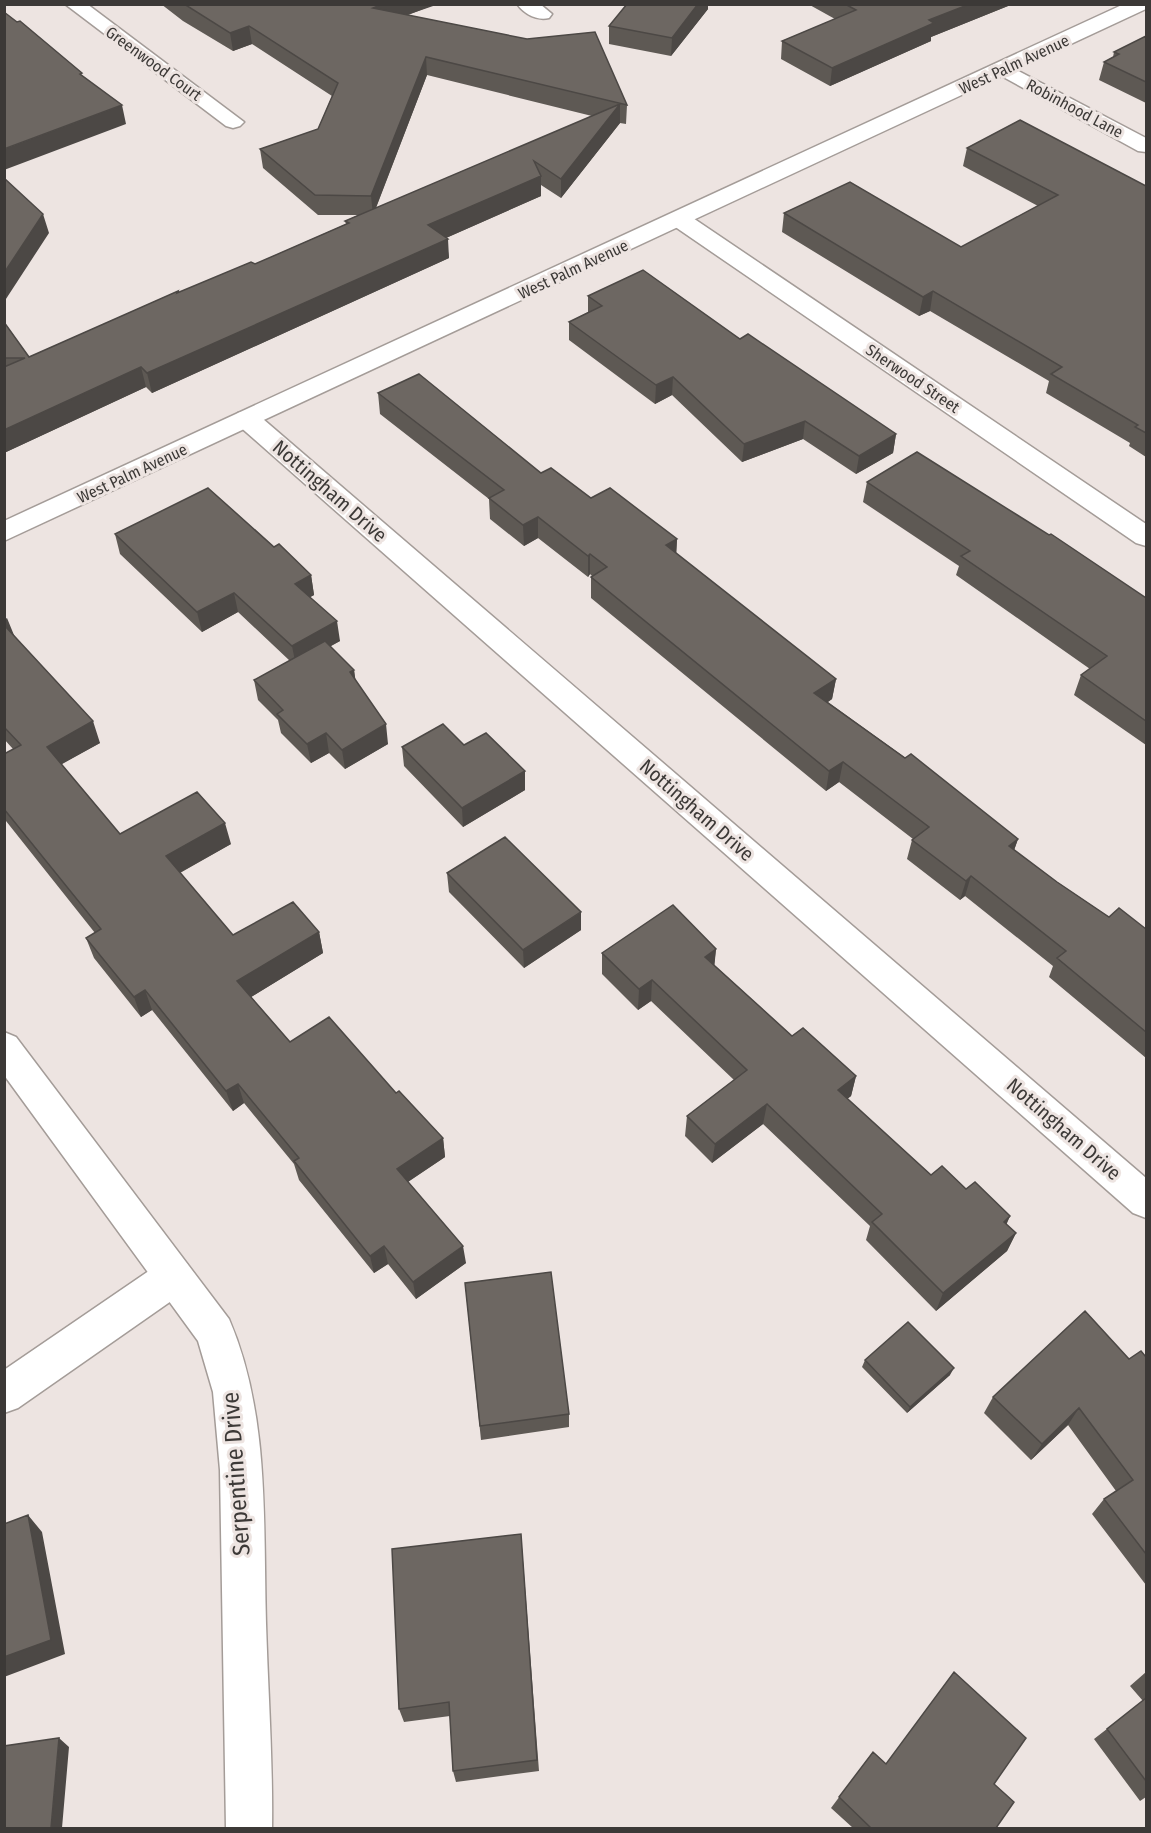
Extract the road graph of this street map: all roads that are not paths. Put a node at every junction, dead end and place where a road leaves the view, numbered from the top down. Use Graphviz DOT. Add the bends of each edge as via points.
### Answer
graph roads {
  1 [pos="74,4"];
  2 [pos="1141,4"];
  3 [pos="1003,69"];
  4 [pos="233,122"];
  5 [pos="1146,146"];
  6 [pos="679,219"];
  7 [pos="247,419"];
  8 [pos="4,532"];
  9 [pos="1146,537"];
  10 [pos="4,1047"];
  11 [pos="1146,1201"];
  12 [pos="173,1277"];
  13 [pos="4,1394"];
  14 [pos="249,1828"];
  1 -- 4 [label="street, Greenwood Court"];
  2 -- 3 [label="street, West Palm Avenue"];
  3 -- 5 [label="street, Robinhood Lane"];
  3 -- 6 [label="street, West Palm Avenue"];
  6 -- 7 [label="street, West Palm Avenue"];
  6 -- 9 [label="street, Sherwood Street"];
  7 -- 8 [label="street, West Palm Avenue"];
  7 -- 11 [label="street, Nottingham Drive"];
  10 -- 12 [label="street, Serpentine Drive"];
  12 -- 13 [label="street"];
  12 -- 14 [label="street, Serpentine Drive" via="215,1332 233,1392 241,1470"];
}
